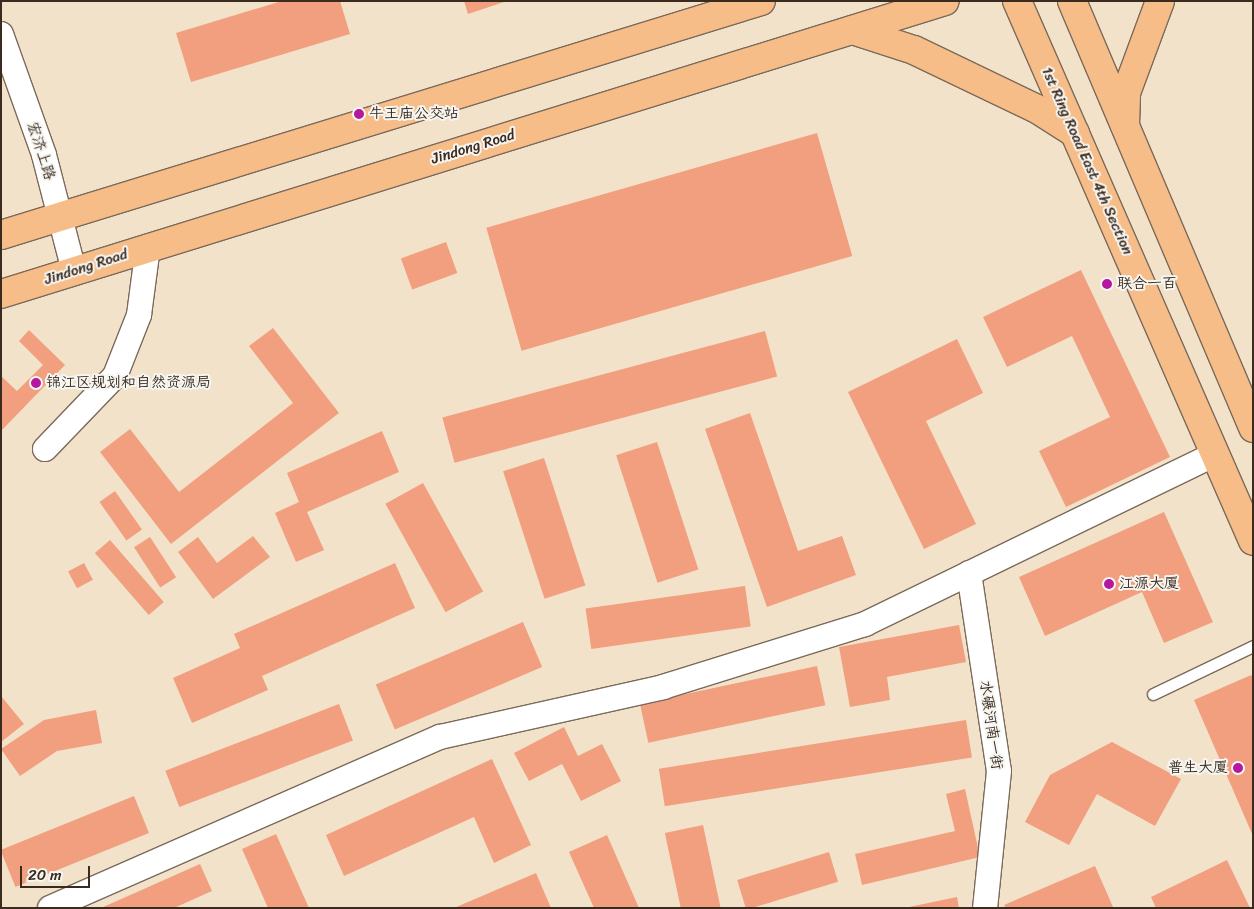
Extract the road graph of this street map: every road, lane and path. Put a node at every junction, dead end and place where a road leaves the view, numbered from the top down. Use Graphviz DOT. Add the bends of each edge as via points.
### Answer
graph roads {
  1 [pos="761,1"];
  2 [pos="945,1"];
  3 [pos="1017,1"];
  4 [pos="1072,1"];
  5 [pos="1160,1"];
  6 [pos="852,30"];
  7 [pos="1,34"];
  8 [pos="1125,129"];
  9 [pos="1075,134"];
  10 [pos="61,216"];
  11 [pos="1,235"];
  12 [pos="148,247"];
  13 [pos="74,271"];
  14 [pos="1,294"];
  15 [pos="1253,428"];
  16 [pos="45,449"];
  17 [pos="1215,454"];
  18 [pos="1253,541"];
  19 [pos="970,573"];
  20 [pos="1253,646"];
  21 [pos="1153,694"];
  22 [pos="50,908"];
  23 [pos="985,908"];
  1 -- 10 [label="main road"];
  2 -- 6 [label="main road, Jindong Road"];
  3 -- 9 [label="main road, 1st Ring Road East 4th Section"];
  4 -- 8 [label="main road"];
  5 -- 8 [label="main road" via="1126,93"];
  6 -- 9 [label="main road" via="914,50 1038,108"];
  6 -- 12 [label="main road, Jindong Road"];
  7 -- 10 [label="street, 宏济上路" via="44,155"];
  8 -- 15 [label="main road"];
  9 -- 17 [label="main road, 1st Ring Road East 4th Section"];
  10 -- 11 [label="main road"];
  10 -- 13 [label="street, 宏济上路"];
  12 -- 13 [label="main road, Jindong Road"];
  12 -- 16 [label="street" via="139,315 115,376"];
  13 -- 14 [label="main road, Jindong Road"];
  17 -- 18 [label="main road, 1st Ring Road East 4th Section"];
  17 -- 19 [label="street"];
  19 -- 22 [label="street" via="866,624 663,687 440,737"];
  19 -- 23 [label="street, 水碾河南一街" via="999,771"];
  20 -- 21 [label="lane"];
}
